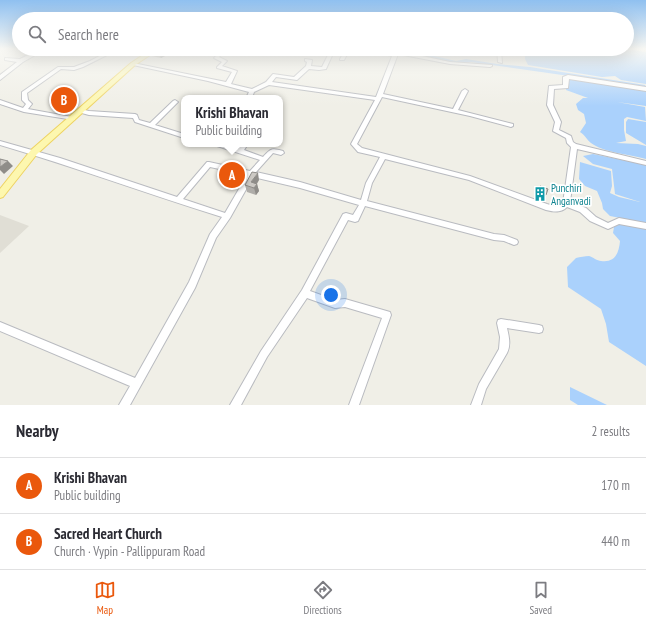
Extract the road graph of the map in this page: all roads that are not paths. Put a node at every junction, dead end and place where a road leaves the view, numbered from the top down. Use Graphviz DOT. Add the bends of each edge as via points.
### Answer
graph roads {
  1 [pos="12,68"];
  2 [pos="78,68"];
  3 [pos="129,68"];
  4 [pos="152,68"];
  5 [pos="223,68"];
  6 [pos="307,68"];
  7 [pos="313,68"];
  8 [pos="324,68"];
  9 [pos="390,68"];
  10 [pos="0,78"];
  11 [pos="268,83"];
  12 [pos="228,84"];
  13 [pos="646,89"];
  14 [pos="252,91"];
  15 [pos="465,91"];
  16 [pos="250,95"];
  17 [pos="379,97"];
  18 [pos="0,102"];
  19 [pos="175,102"];
  20 [pos="24,110"];
  21 [pos="80,111"];
  22 [pos="454,111"];
  23 [pos="72,119"];
  24 [pos="152,125"];
  25 [pos="511,126"];
  26 [pos="181,135"];
  27 [pos="0,143"];
  28 [pos="574,146"];
  29 [pos="226,147"];
  30 [pos="243,147"];
  31 [pos="240,151"];
  32 [pos="34,152"];
  33 [pos="281,153"];
  34 [pos="383,157"];
  35 [pos="264,159"];
  36 [pos="646,163"];
  37 [pos="251,174"];
  38 [pos="0,195"];
  39 [pos="178,201"];
  40 [pos="363,204"];
  41 [pos="566,204"];
  42 [pos="227,216"];
  43 [pos="646,226"];
  44 [pos="514,242"];
  45 [pos="305,293"];
  46 [pos="0,326"];
  47 [pos="539,329"];
  48 [pos="137,384"];
  49 [pos="124,405"];
  50 [pos="235,405"];
  51 [pos="354,405"];
  52 [pos="476,405"];
  1 -- 10 [label="street"];
  2 -- 20 [label="street" via="55,71 24,94 29,104"];
  3 -- 21 [label="main road"];
  4 -- 12 [label="street"];
  5 -- 12 [label="street" via="235,71"];
  6 -- 11 [label="street" via="294,79 275,75"];
  7 -- 8 [label="street"];
  9 -- 17 [label="street"];
  11 -- 14 [label="street"];
  11 -- 17 [label="street"];
  12 -- 14 [label="street"];
  13 -- 28 [label="street" via="568,77 566,87 551,87 550,105 558,122 556,131 569,137 570,143"];
  14 -- 16 [label="street"];
  15 -- 22 [label="street"];
  17 -- 22 [label="street"];
  17 -- 34 [label="street" via="354,144 360,150"];
  18 -- 20 [label="street"];
  19 -- 24 [label="street"];
  20 -- 23 [label="street"];
  21 -- 23 [label="main road"];
  21 -- 24 [label="street" via="135,116 136,121"];
  22 -- 25 [label="street"];
  23 -- 32 [label="main road"];
  24 -- 26 [label="street"];
  27 -- 32 [label="street"];
  28 -- 36 [label="street"];
  28 -- 41 [label="street"];
  29 -- 31 [label="street"];
  30 -- 31 [label="street"];
  31 -- 35 [label="street"];
  32 -- 38 [label="main road"];
  32 -- 39 [label="street"];
  33 -- 35 [label="street" via="272,151"];
  34 -- 40 [label="street" via="369,184"];
  34 -- 41 [label="street" via="470,178 546,207 558,210"];
  35 -- 37 [label="street"];
  37 -- 39 [label="street" via="210,164"];
  37 -- 40 [label="street" via="300,185"];
  37 -- 42 [label="street"];
  39 -- 42 [label="street"];
  40 -- 44 [label="street"];
  40 -- 45 [label="street" via="355,219 346,216"];
  41 -- 43 [label="street" via="583,210 593,219 608,226 619,221"];
  42 -- 48 [label="street" via="213,236 192,285"];
  45 -- 50 [label="street" via="264,354"];
  45 -- 51 [label="street" via="335,304 345,303 387,315"];
  46 -- 48 [label="street"];
  47 -- 52 [label="street" via="501,323 505,337 504,350 482,387"];
  48 -- 49 [label="street"];
}
